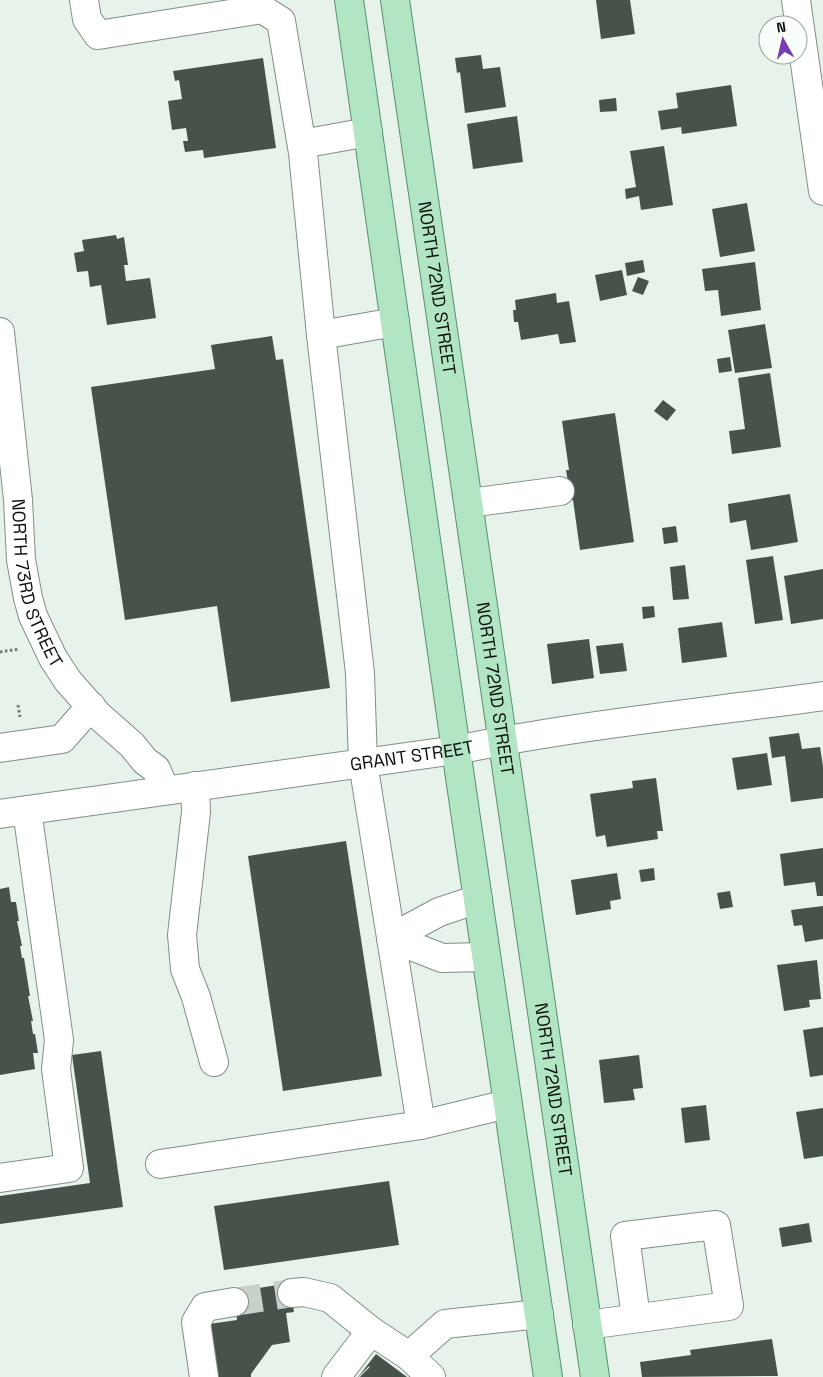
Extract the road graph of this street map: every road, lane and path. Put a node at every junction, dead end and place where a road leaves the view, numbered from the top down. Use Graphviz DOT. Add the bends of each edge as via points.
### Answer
graph roads {
  1 [pos="84,0"];
  2 [pos="349,0"];
  3 [pos="396,0"];
  4 [pos="796,0"];
  5 [pos="368,132"];
  6 [pos="302,144"];
  7 [pos="823,191"];
  8 [pos="395,322"];
  9 [pos="0,332"];
  10 [pos="321,335"];
  11 [pos="560,491"];
  12 [pos="469,503"];
  13 [pos="823,696"];
  14 [pos="91,706"];
  15 [pos="504,740"];
  16 [pos="0,748"];
  17 [pos="456,750"];
  18 [pos="363,763"];
  19 [pos="195,786"];
  20 [pos="165,790"];
  21 [pos="27,810"];
  22 [pos="0,814"];
  23 [pos="478,899"];
  24 [pos="391,938"];
  25 [pos="486,957"];
  26 [pos="214,1062"];
  27 [pos="507,1104"];
  28 [pos="421,1125"];
  29 [pos="160,1164"];
  30 [pos="0,1178"];
  31 [pos="292,1293"];
  32 [pos="234,1302"];
  33 [pos="539,1314"];
  34 [pos="636,1318"];
  35 [pos="587,1325"];
  36 [pos="371,1331"];
  37 [pos="409,1356"];
  38 [pos="346,1373"];
  39 [pos="204,1377"];
  40 [pos="431,1377"];
  41 [pos="548,1377"];
  42 [pos="595,1377"];
  1 -- 6 [label="street" via="87,19 98,35 262,9 281,21"];
  2 -- 5 [label="main road"];
  3 -- 12 [label="main road, NORTH 72ND STREET"];
  4 -- 7 [label="street"];
  5 -- 6 [label="street"];
  5 -- 8 [label="main road"];
  6 -- 10 [label="street"];
  8 -- 10 [label="street"];
  8 -- 17 [label="main road"];
  9 -- 14 [label="street, NORTH 73RD STREET" via="18,500 21,560 28,598 53,658 68,681"];
  10 -- 18 [label="street" via="360,673"];
  11 -- 12 [label="street"];
  12 -- 15 [label="main road, NORTH 72ND STREET"];
  13 -- 15 [label="street, GRANT STREET"];
  14 -- 16 [label="street" via="62,738"];
  14 -- 20 [label="street, NORTH 73RD STREET" via="145,762 156,768"];
  15 -- 17 [label="street, GRANT STREET"];
  15 -- 35 [label="main road, NORTH 72ND STREET"];
  17 -- 18 [label="street, GRANT STREET"];
  17 -- 23 [label="main road"];
  18 -- 19 [label="street, GRANT STREET"];
  18 -- 24 [label="street"];
  19 -- 20 [label="street, GRANT STREET"];
  19 -- 26 [label="street" via="196,812 182,935 185,969"];
  20 -- 21 [label="street, GRANT STREET"];
  21 -- 22 [label="street, GRANT STREET"];
  21 -- 30 [label="street" via="59,1040 56,1069 68,1168"];
  23 -- 24 [label="street" via="439,912"];
  23 -- 25 [label="main road"];
  24 -- 25 [label="street" via="442,958"];
  24 -- 28 [label="street"];
  25 -- 27 [label="main road"];
  27 -- 28 [label="street"];
  27 -- 33 [label="main road"];
  28 -- 29 [label="street"];
  31 -- 36 [label="street" via="304,1292 330,1298"];
  32 -- 39 [label="street" via="205,1307 196,1322"];
  33 -- 37 [label="street" via="445,1324"];
  33 -- 41 [label="main road"];
  34 -- 34 [label="street" via="730,1306 716,1225 625,1236"];
  34 -- 35 [label="street"];
  35 -- 42 [label="main road, NORTH 72ND STREET"];
  36 -- 37 [label="street"];
  36 -- 38 [label="street"];
  37 -- 40 [label="street"];
}
